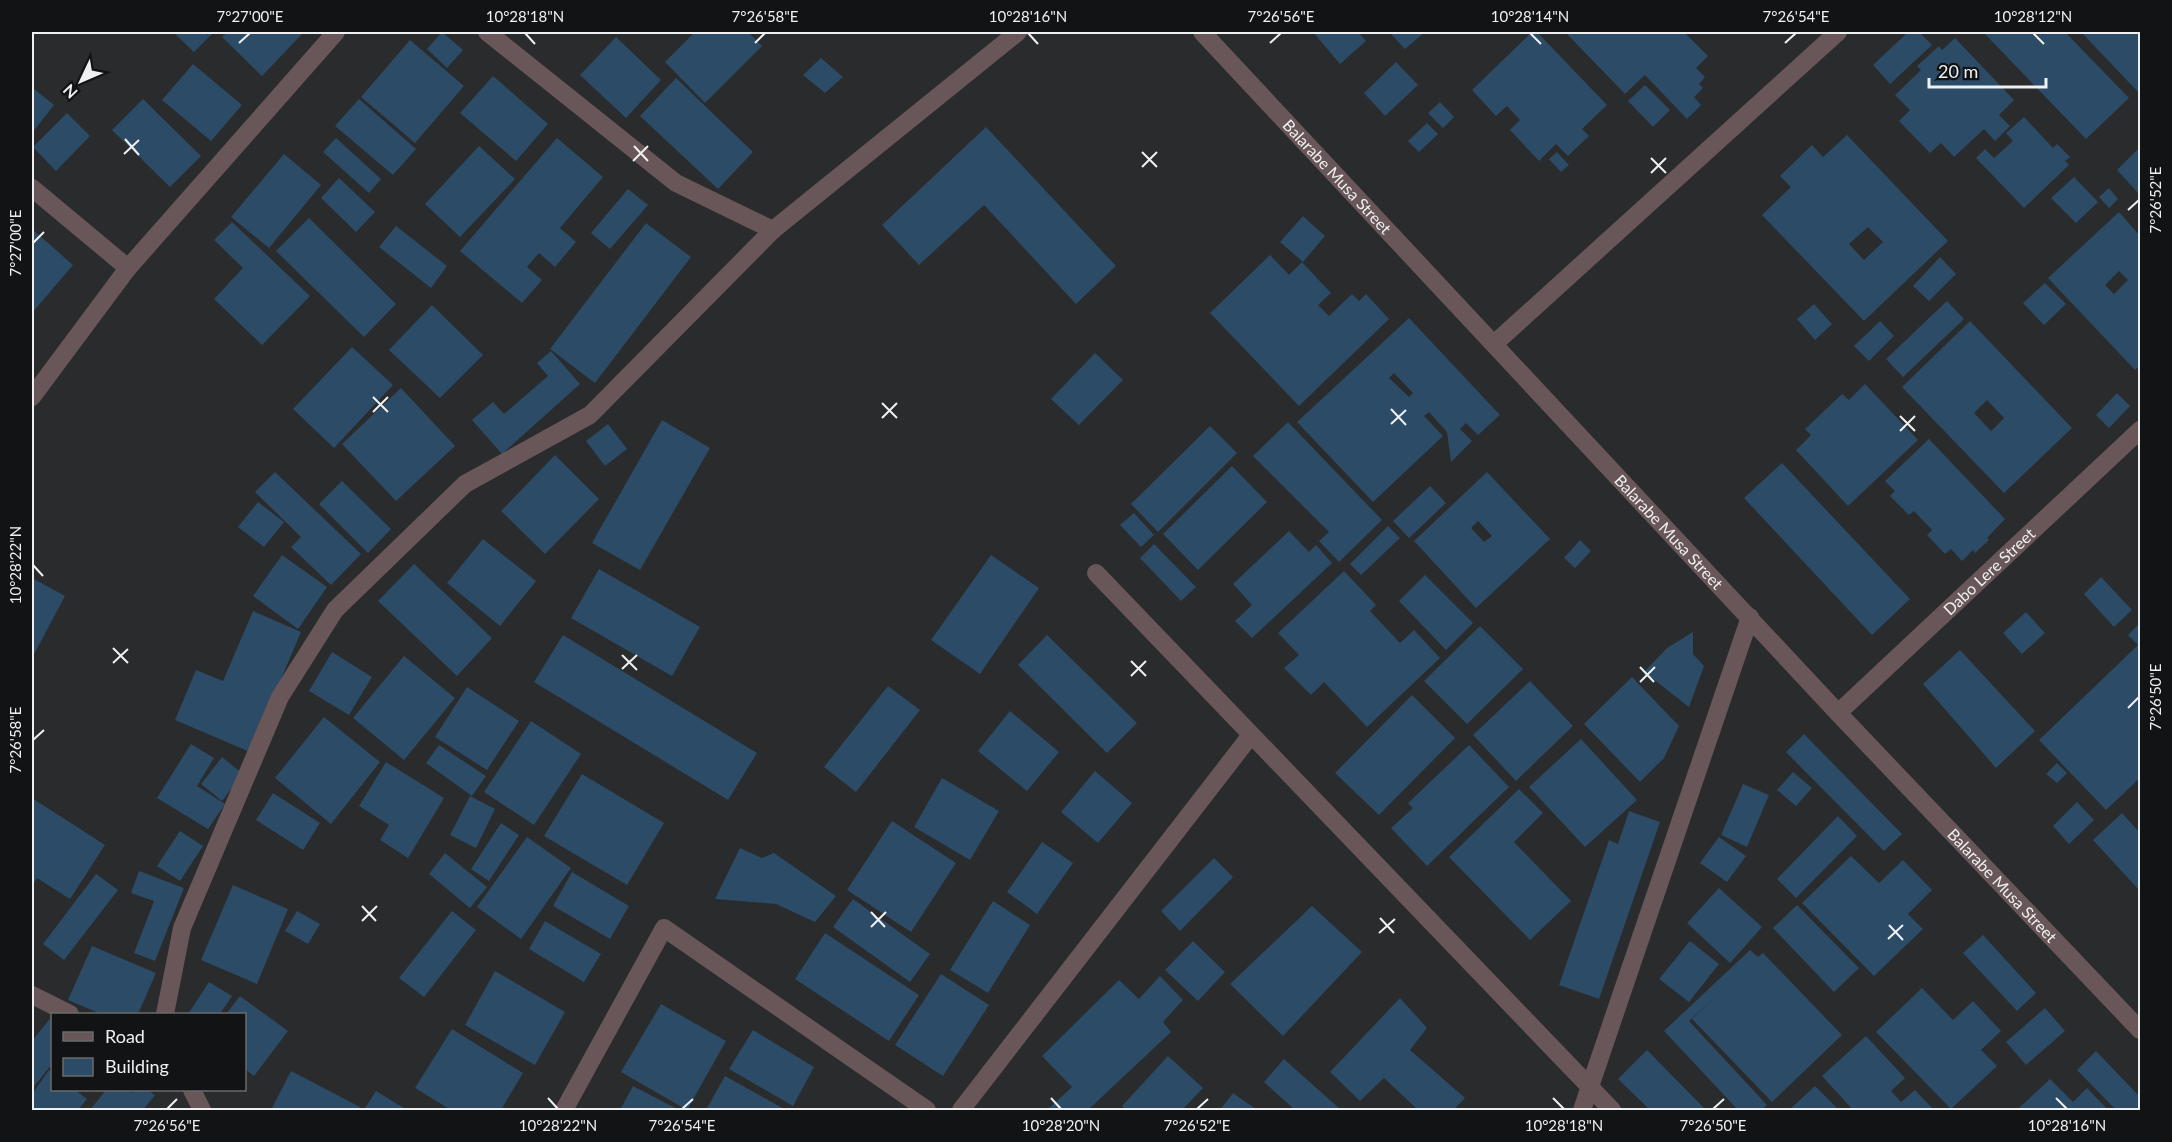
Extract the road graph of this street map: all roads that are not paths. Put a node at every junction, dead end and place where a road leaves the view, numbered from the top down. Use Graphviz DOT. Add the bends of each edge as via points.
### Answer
graph roads {
  1 [pos="336,32"];
  2 [pos="487,32"];
  3 [pos="1018,32"];
  4 [pos="1202,32"];
  5 [pos="1839,32"];
  6 [pos="32,188"];
  7 [pos="773,230"];
  8 [pos="128,268"];
  9 [pos="1494,344"];
  10 [pos="32,397"];
  11 [pos="2140,430"];
  12 [pos="1096,573"];
  13 [pos="1750,617"];
  14 [pos="1838,713"];
  15 [pos="1251,735"];
  16 [pos="32,995"];
  17 [pos="68,1013"];
  18 [pos="165,1013"];
  19 [pos="2140,1030"];
  20 [pos="1589,1086"];
  21 [pos="193,1091"];
  22 [pos="202,1110"];
  23 [pos="564,1110"];
  24 [pos="927,1110"];
  25 [pos="961,1110"];
  26 [pos="1582,1110"];
  27 [pos="1612,1110"];
  1 -- 8 [label="street"];
  2 -- 7 [label="street" via="676,183"];
  3 -- 7 [label="street"];
  4 -- 9 [label="street, Balarabe Musa Street"];
  5 -- 9 [label="street"];
  6 -- 8 [label="street"];
  7 -- 18 [label="street" via="590,415 465,484 335,610 280,697 182,928"];
  8 -- 10 [label="street"];
  9 -- 13 [label="street, Balarabe Musa Street"];
  11 -- 14 [label="street, Dabo Lere Street"];
  12 -- 15 [label="street"];
  13 -- 14 [label="street, Balarabe Musa Street"];
  13 -- 20 [label="street"];
  14 -- 19 [label="street, Balarabe Musa Street"];
  15 -- 20 [label="street"];
  15 -- 25 [label="street"];
  16 -- 17 [label="street"];
  20 -- 26 [label="street"];
  20 -- 27 [label="street"];
  21 -- 22 [label="street"];
  23 -- 24 [label="street" via="664,928"];
}
